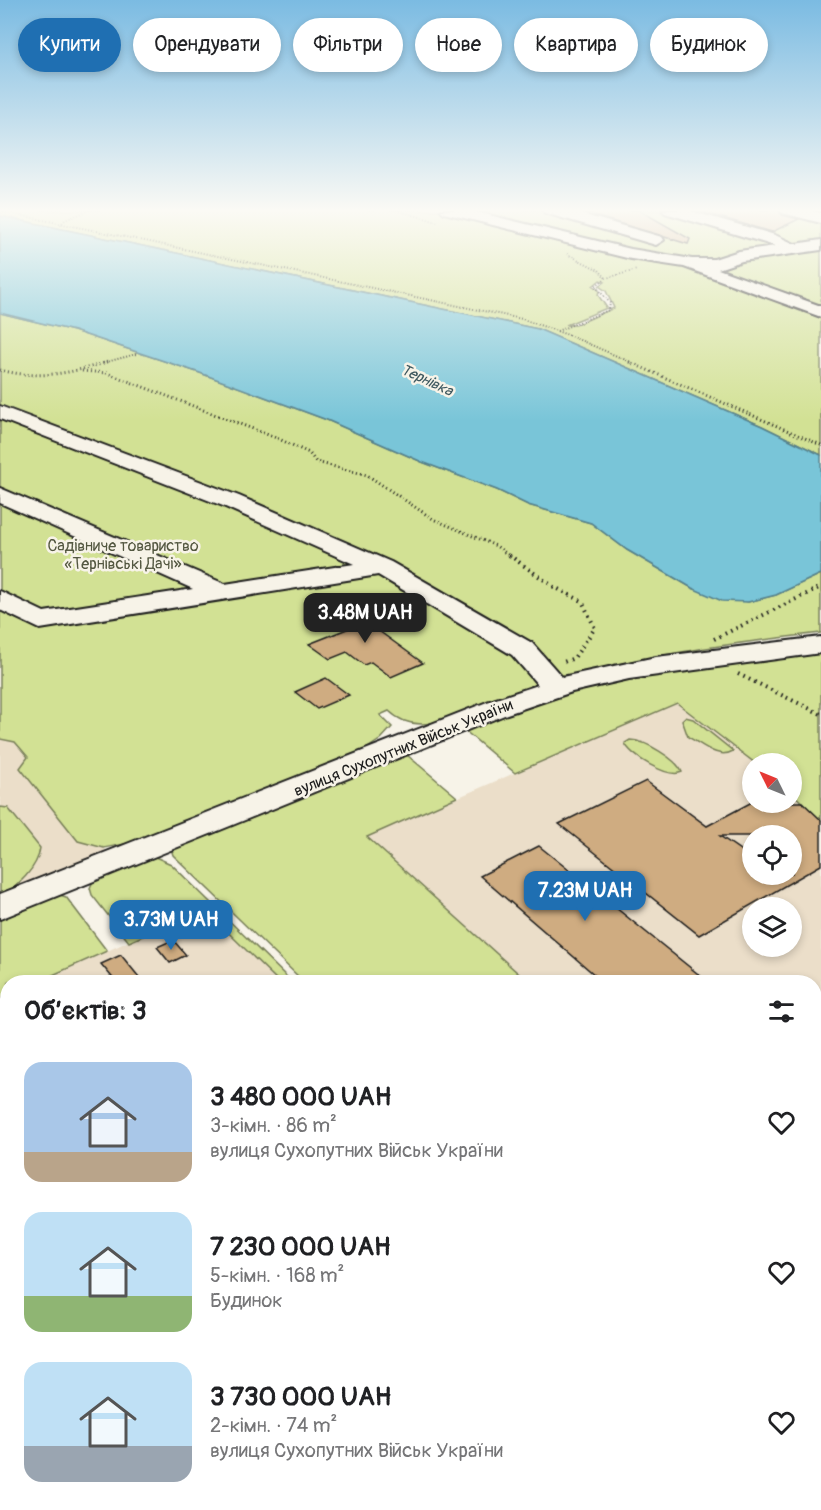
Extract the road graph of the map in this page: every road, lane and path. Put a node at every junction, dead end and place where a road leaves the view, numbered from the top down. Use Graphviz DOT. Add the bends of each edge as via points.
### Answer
graph roads {
  1 [pos="337,280"];
  2 [pos="603,280"];
  3 [pos="735,280"];
  4 [pos="821,312"];
  5 [pos="556,331"];
  6 [pos="136,354"];
  7 [pos="0,370"];
  8 [pos="82,371"];
  9 [pos="0,412"];
  10 [pos="821,445"];
  11 [pos="0,495"];
  12 [pos="382,567"];
  13 [pos="821,587"];
  14 [pos="222,592"];
  15 [pos="0,599"];
  16 [pos="821,645"];
  17 [pos="709,650"];
  18 [pos="549,680"];
  19 [pos="821,714"];
  20 [pos="0,908"];
  1 -- 5 [label="path" via="522,319"];
  2 -- 5 [label="path" via="595,286 610,303 609,310"];
  3 -- 4 [label="street"];
  5 -- 10 [label="path"];
  6 -- 8 [label="path"];
  7 -- 8 [label="path" via="28,378"];
  8 -- 18 [label="path" via="107,373 279,439 309,453 316,462 368,476 423,514 496,546 554,587 582,601 595,628 574,658"];
  9 -- 12 [label="street" via="231,501"];
  11 -- 14 [label="street"];
  12 -- 14 [label="street"];
  12 -- 18 [label="street" via="522,649"];
  13 -- 17 [label="path"];
  14 -- 15 [label="street" via="40,621"];
  16 -- 17 [label="street, вулиця Сухопутних Військ України"];
  17 -- 18 [label="street, вулиця Сухопутних Військ України" via="602,676"];
  17 -- 19 [label="path"];
  18 -- 20 [label="street, вулиця Сухопутних Військ України" via="497,708"];
}
